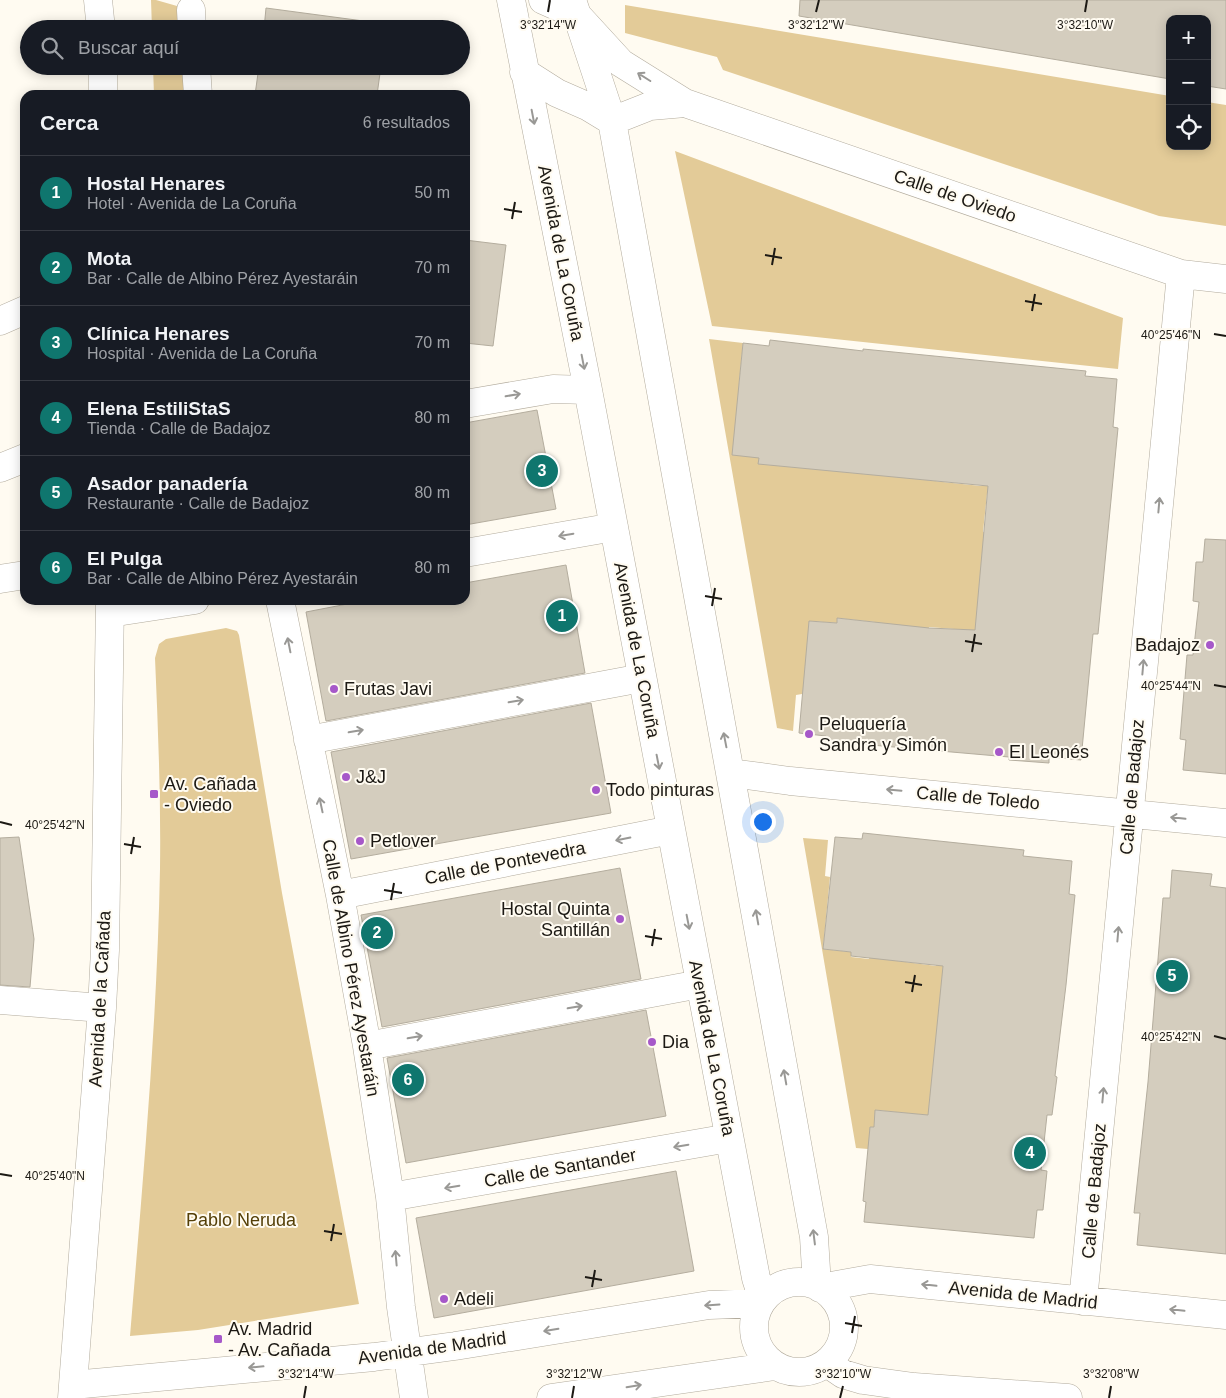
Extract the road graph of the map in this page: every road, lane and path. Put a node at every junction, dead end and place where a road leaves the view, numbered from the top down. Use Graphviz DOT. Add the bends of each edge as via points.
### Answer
graph roads {
  1 [pos="98,0"];
  2 [pos="511,0"];
  3 [pos="543,0"];
  4 [pos="574,7"];
  5 [pos="100,20"];
  6 [pos="524,72"];
  7 [pos="103,75"];
  8 [pos="197,75"];
  9 [pos="104,90"];
  10 [pos="198,90"];
  11 [pos="685,103"];
  12 [pos="612,122"];
  13 [pos="1181,274"];
  14 [pos="1226,279"];
  15 [pos="20,312"];
  16 [pos="0,321"];
  17 [pos="588,390"];
  18 [pos="470,403"];
  19 [pos="20,460"];
  20 [pos="0,468"];
  21 [pos="614,527"];
  22 [pos="470,552"];
  23 [pos="20,576"];
  24 [pos="0,580"];
  25 [pos="134,605"];
  26 [pos="281,605"];
  27 [pos="110,607"];
  28 [pos="642,678"];
  29 [pos="308,740"];
  30 [pos="731,773"];
  31 [pos="1130,813"];
  32 [pos="1226,823"];
  33 [pos="671,830"];
  34 [pos="340,895"];
  35 [pos="700,984"];
  36 [pos="0,1000"];
  37 [pos="102,1008"];
  38 [pos="367,1046"];
  39 [pos="729,1138"];
  40 [pos="390,1198"];
  41 [pos="819,1287"];
  42 [pos="1083,1301"];
  43 [pos="762,1302"];
  44 [pos="1226,1314"];
  45 [pos="408,1352"];
  46 [pos="827,1363"];
  47 [pos="775,1366"];
  48 [pos="697,1387"];
  49 [pos="73,1391"];
  50 [pos="915,1393"];
  51 [pos="414,1398"];
  52 [pos="551,1398"];
  53 [pos="1068,1398"];
  1 -- 5 [label="street"];
  2 -- 6 [label="street, Avenida de La Coruña"];
  3 -- 4 [label="street, Calle de Oviedo"];
  11 -- 4 [label="street, Calle de Oviedo, one-way" via="621,63"];
  4 -- 12 [label="street"];
  6 -- 12 [label="street"];
  6 -- 17 [label="street, Avenida de La Coruña, one-way"];
  7 -- 9 [label="street"];
  8 -- 10 [label="street"];
  11 -- 12 [label="street, Calle de Oviedo" via="650,106"];
  11 -- 13 [label="street, Calle de Oviedo"];
  30 -- 12 [label="street, one-way"];
  13 -- 14 [label="street, Calle de Oviedo"];
  31 -- 13 [label="street, Calle de Badajoz, one-way"];
  15 -- 16 [label="street"];
  18 -- 17 [label="street, one-way" via="553,389"];
  17 -- 21 [label="street, Avenida de La Coruña"];
  19 -- 20 [label="street"];
  21 -- 22 [label="street, one-way"];
  21 -- 28 [label="street, Avenida de La Coruña"];
  23 -- 24 [label="street"];
  25 -- 27 [label="street"];
  29 -- 26 [label="street, Calle de Albino Pérez Ayestaráin, one-way"];
  27 -- 37 [label="street, Avenida de la Cañada"];
  29 -- 28 [label="street, one-way"];
  28 -- 33 [label="street, Avenida de La Coruña, one-way"];
  34 -- 29 [label="street, Calle de Albino Pérez Ayestaráin, one-way"];
  31 -- 30 [label="street, Calle de Toledo, one-way"];
  41 -- 30 [label="street, one-way" via="814,1237"];
  32 -- 31 [label="street, Calle de Toledo, one-way"];
  42 -- 31 [label="street, Calle de Badajoz, one-way"];
  33 -- 34 [label="street, Calle de Pontevedra, one-way"];
  33 -- 35 [label="street, Avenida de La Coruña, one-way"];
  34 -- 38 [label="street, Calle de Albino Pérez Ayestaráin"];
  38 -- 35 [label="street, one-way"];
  35 -- 39 [label="street, Avenida de La Coruña"];
  36 -- 37 [label="street"];
  37 -- 49 [label="street, Avenida de la Cañada"];
  38 -- 40 [label="street, Calle de Albino Pérez Ayestaráin"];
  39 -- 40 [label="street, Calle de Santander, one-way"];
  39 -- 43 [label="street, Avenida de La Coruña"];
  45 -- 40 [label="street, Calle de Albino Pérez Ayestaráin, one-way"];
  42 -- 41 [label="street, Avenida de Madrid, one-way" via="870,1279"];
  41 -- 43 [label="street" via="804,1282 792,1283 775,1289"];
  41 -- 46 [label="street" via="834,1298 843,1314 844,1332 838,1350"];
  44 -- 42 [label="street, Avenida de Madrid, one-way"];
  43 -- 45 [label="street, Avenida de Madrid, one-way" via="709,1305"];
  43 -- 47 [label="street" via="755,1318 754,1336 762,1353"];
  45 -- 49 [label="street, Avenida de Madrid, one-way"];
  45 -- 51 [label="street, Calle de Albino Pérez Ayestaráin"];
  46 -- 47 [label="street" via="804,1372 790,1372"];
  46 -- 50 [label="street" via="843,1374"];
  47 -- 48 [label="street"];
  52 -- 48 [label="street, one-way"];
  50 -- 53 [label="street"];
}
